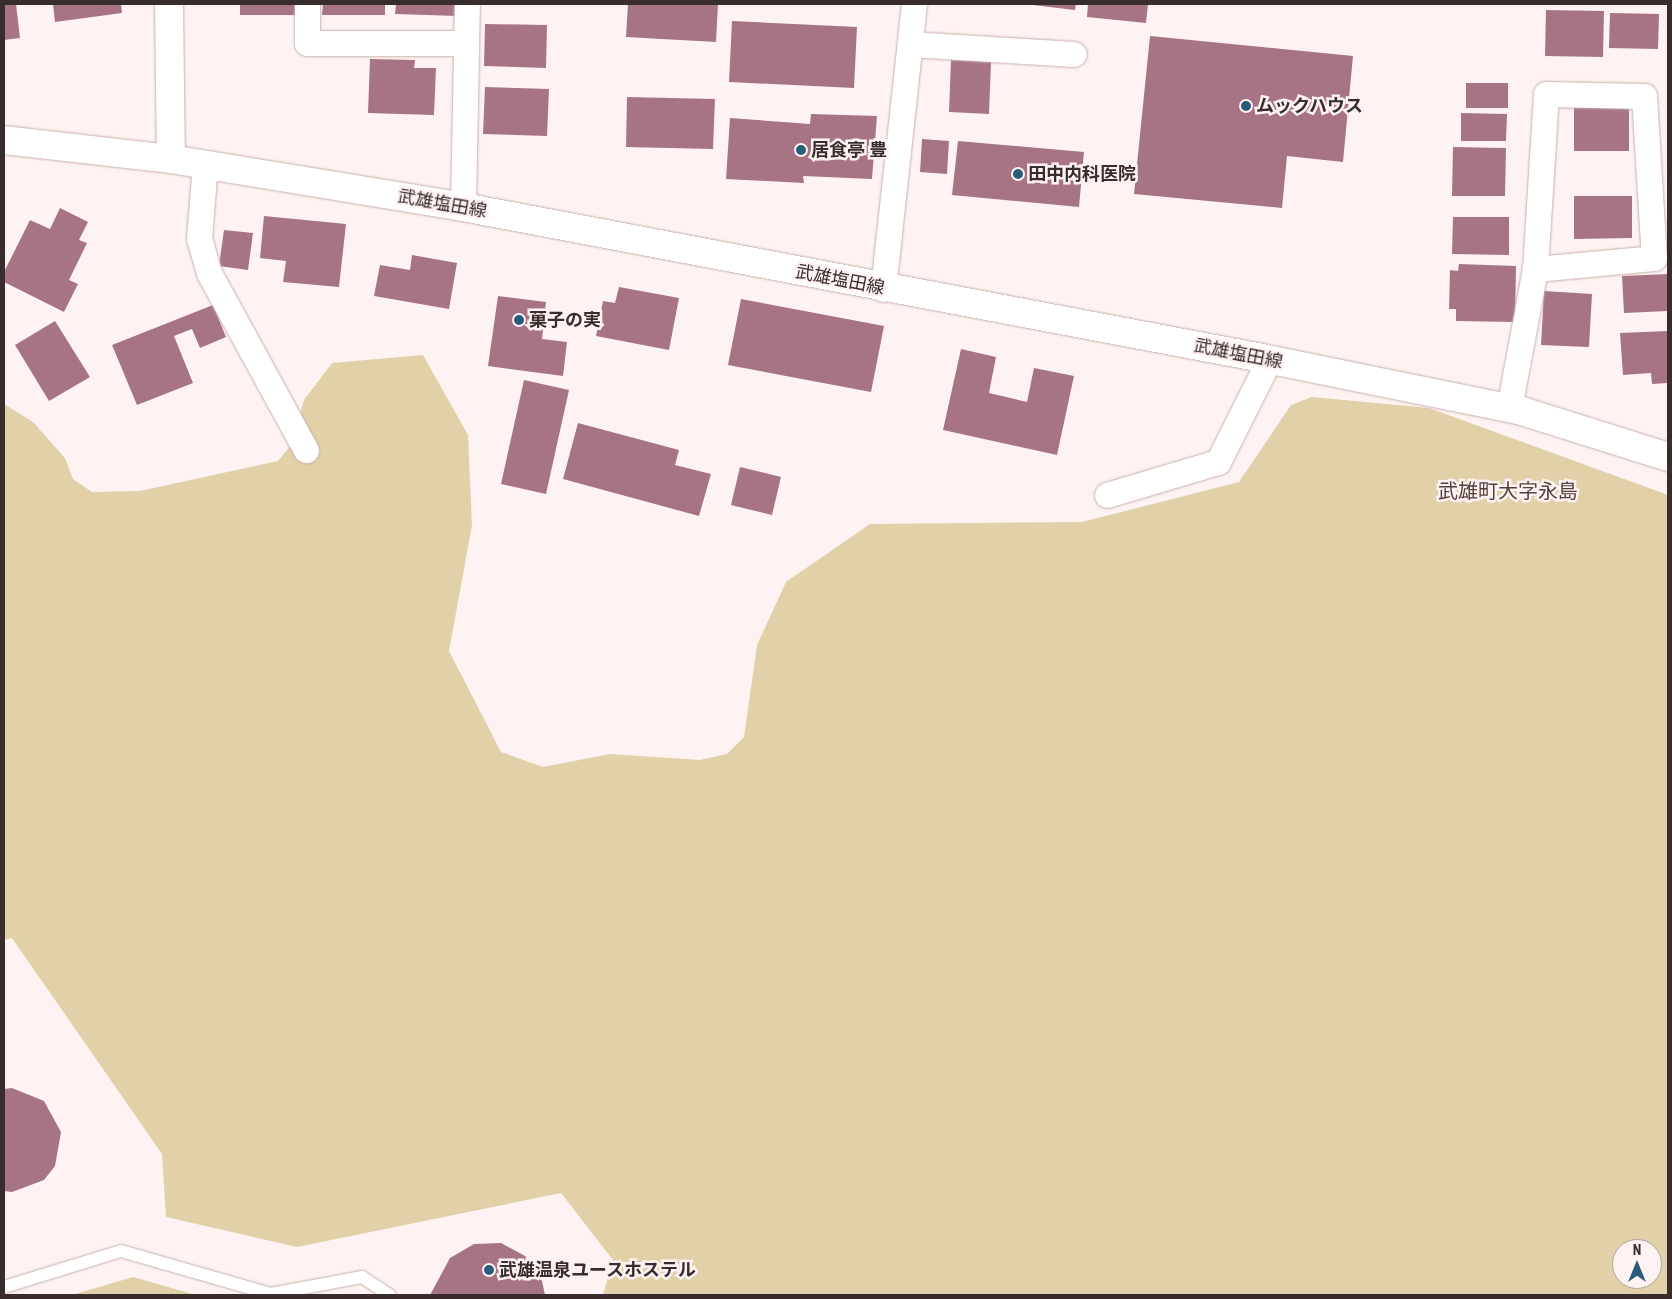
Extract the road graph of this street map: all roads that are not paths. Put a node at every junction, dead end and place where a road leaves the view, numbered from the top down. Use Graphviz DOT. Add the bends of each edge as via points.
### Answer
graph roads {
  1 [pos="169,4"];
  2 [pos="307,4"];
  3 [pos="467,4"];
  4 [pos="914,4"];
  5 [pos="466,43"];
  6 [pos="910,44"];
  7 [pos="1074,54"];
  8 [pos="8,146"];
  9 [pos="171,159"];
  10 [pos="205,164"];
  11 [pos="463,207"];
  12 [pos="1535,269"];
  13 [pos="883,289"];
  14 [pos="1269,360"];
  15 [pos="1509,408"];
  16 [pos="306,450"];
  17 [pos="1668,457"];
  18 [pos="1107,496"];
  19 [pos="4,1287"];
  20 [pos="390,1295"];
  1 -- 9 [label="main road"];
  2 -- 5 [label="street" via="307,43"];
  3 -- 5 [label="street"];
  4 -- 6 [label="street"];
  5 -- 11 [label="street"];
  6 -- 7 [label="street"];
  6 -- 13 [label="street"];
  8 -- 9 [label="main road, 武雄塩田線"];
  9 -- 10 [label="main road, 武雄塩田線"];
  10 -- 11 [label="main road, 武雄塩田線"];
  10 -- 16 [label="street" via="199,238 209,273"];
  11 -- 13 [label="main road, 武雄塩田線"];
  12 -- 12 [label="street" via="1546,94 1644,96 1654,258"];
  12 -- 15 [label="street"];
  13 -- 14 [label="main road, 武雄塩田線"];
  14 -- 15 [label="main road, 武雄塩田線"];
  14 -- 18 [label="street" via="1218,462"];
  15 -- 17 [label="main road, 武雄塩田線"];
  19 -- 20 [label="lane" via="121,1251 271,1294 362,1277"];
}
